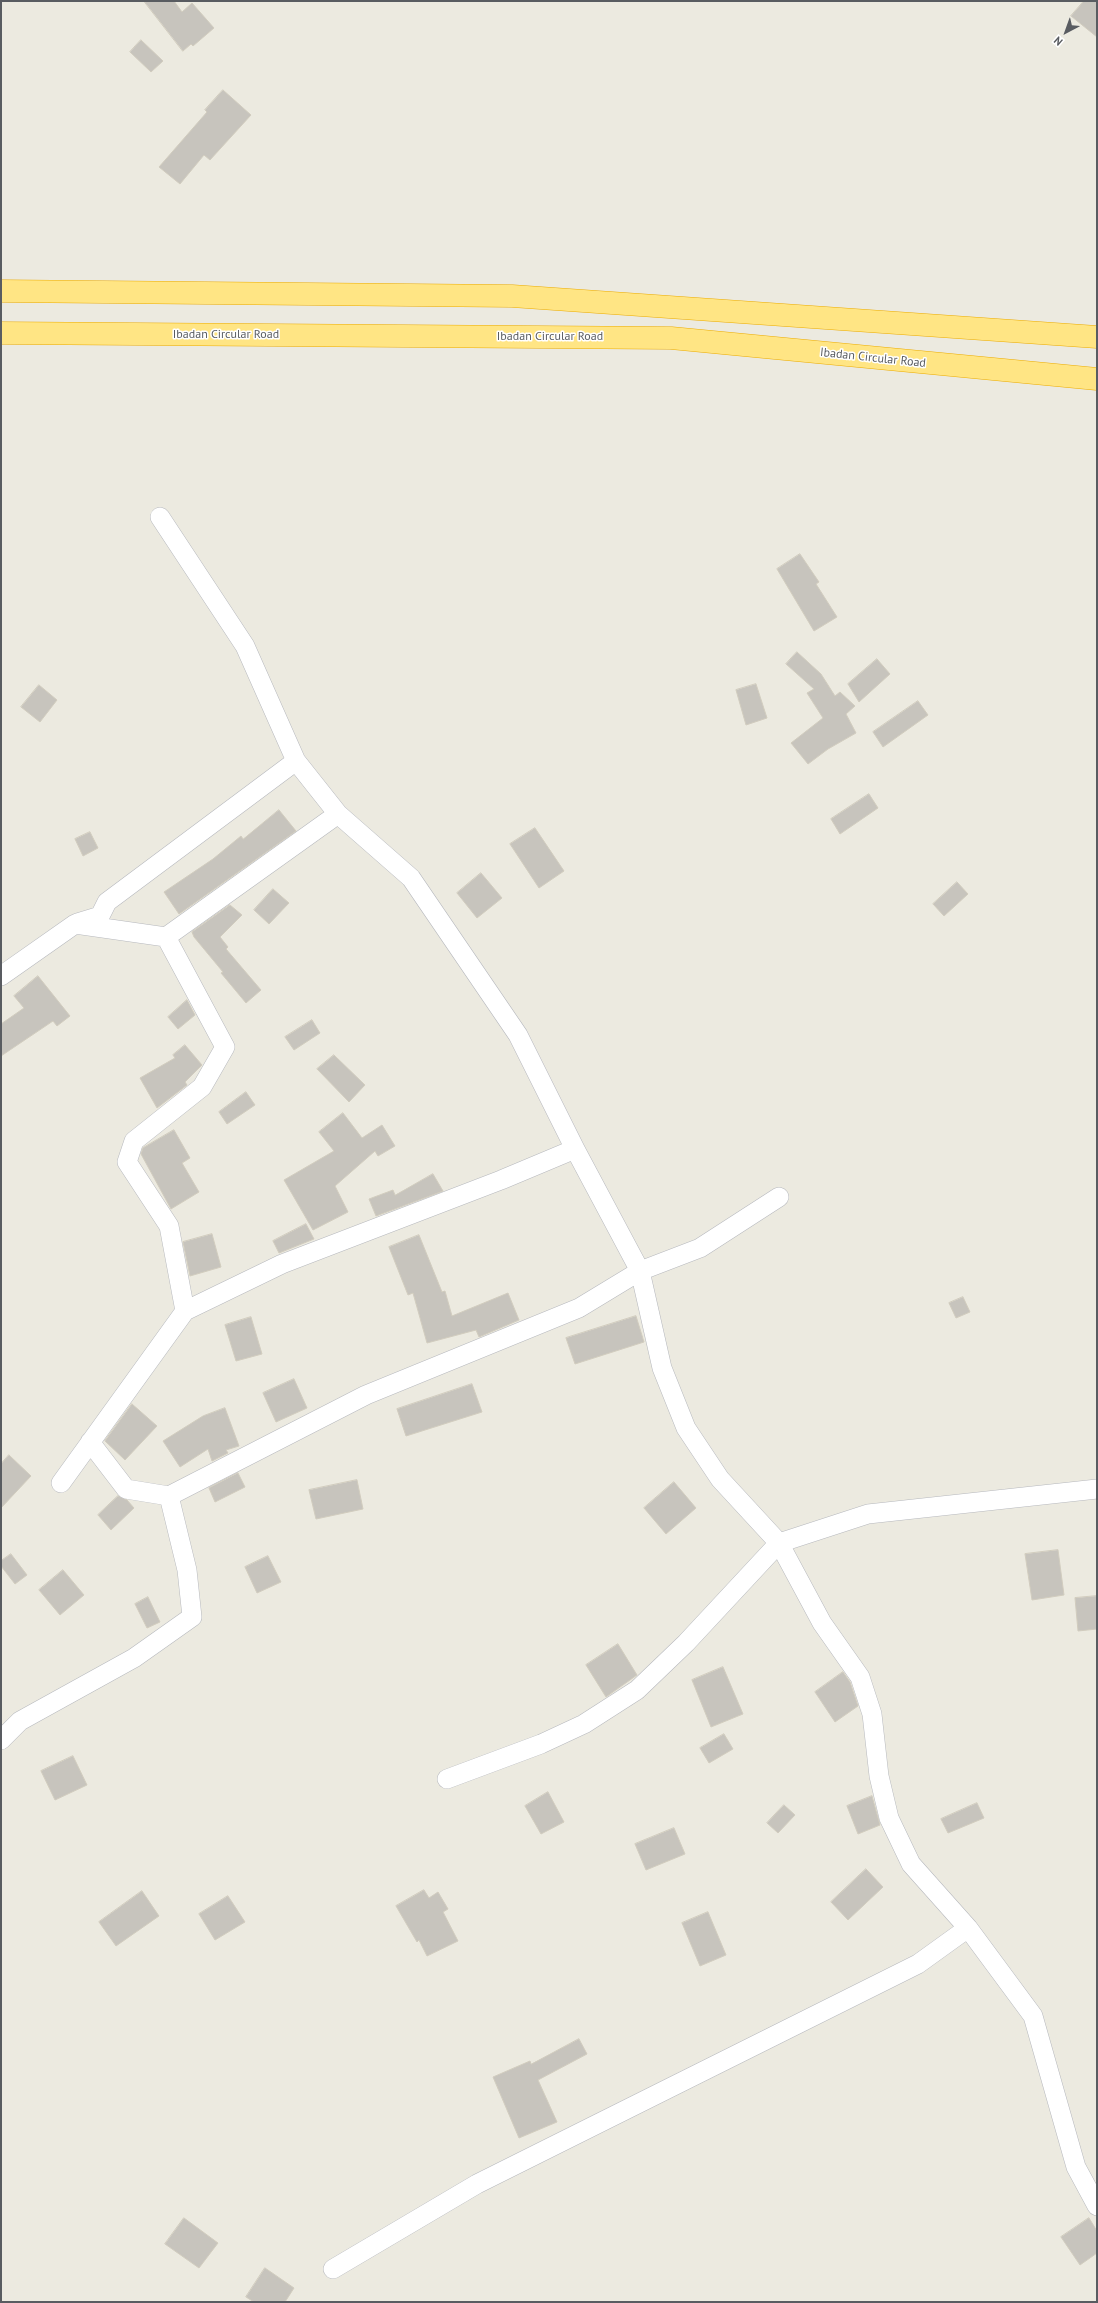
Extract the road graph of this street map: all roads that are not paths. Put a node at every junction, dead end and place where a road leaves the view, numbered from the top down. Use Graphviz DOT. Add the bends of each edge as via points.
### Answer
graph roads {
  1 [pos="1,291"];
  2 [pos="1,333"];
  3 [pos="1097,337"];
  4 [pos="1097,380"];
  5 [pos="160,517"];
  6 [pos="296,761"];
  7 [pos="338,814"];
  8 [pos="75,924"];
  9 [pos="166,937"];
  10 [pos="1,976"];
  11 [pos="575,1149"];
  12 [pos="779,1197"];
  13 [pos="640,1271"];
  14 [pos="185,1311"];
  15 [pos="90,1442"];
  16 [pos="61,1484"];
  17 [pos="1097,1489"];
  18 [pos="170,1496"];
  19 [pos="779,1544"];
  20 [pos="1,1740"];
  21 [pos="447,1779"];
  22 [pos="968,1928"];
  23 [pos="1097,2206"];
  24 [pos="333,2269"];
  1 -- 3 [label="highway" via="512,296"];
  2 -- 4 [label="highway, Ibadan Circular Road" via="671,338"];
  5 -- 6 [label="street" via="245,646"];
  6 -- 7 [label="street"];
  6 -- 8 [label="street" via="107,902 100,916"];
  7 -- 9 [label="street"];
  7 -- 11 [label="street" via="411,878 518,1035"];
  8 -- 9 [label="street"];
  8 -- 10 [label="street"];
  9 -- 14 [label="street" via="226,1047 202,1086 134,1141 127,1162 169,1226"];
  11 -- 13 [label="street"];
  11 -- 14 [label="street" via="282,1264"];
  12 -- 13 [label="street" via="700,1248"];
  13 -- 18 [label="street" via="579,1308 366,1395"];
  13 -- 19 [label="street" via="662,1368 686,1428 720,1479"];
  14 -- 15 [label="street"];
  15 -- 16 [label="street"];
  15 -- 18 [label="street" via="126,1489"];
  17 -- 19 [label="street" via="868,1514"];
  18 -- 20 [label="street" via="187,1570 192,1617 134,1658 20,1721"];
  19 -- 21 [label="street" via="686,1643 637,1690 584,1724 541,1744"];
  19 -- 22 [label="street" via="822,1623 860,1677 872,1714 879,1776 889,1818 911,1864"];
  22 -- 23 [label="street" via="1033,2016 1076,2167"];
  22 -- 24 [label="street" via="918,1964 477,2184"];
}
